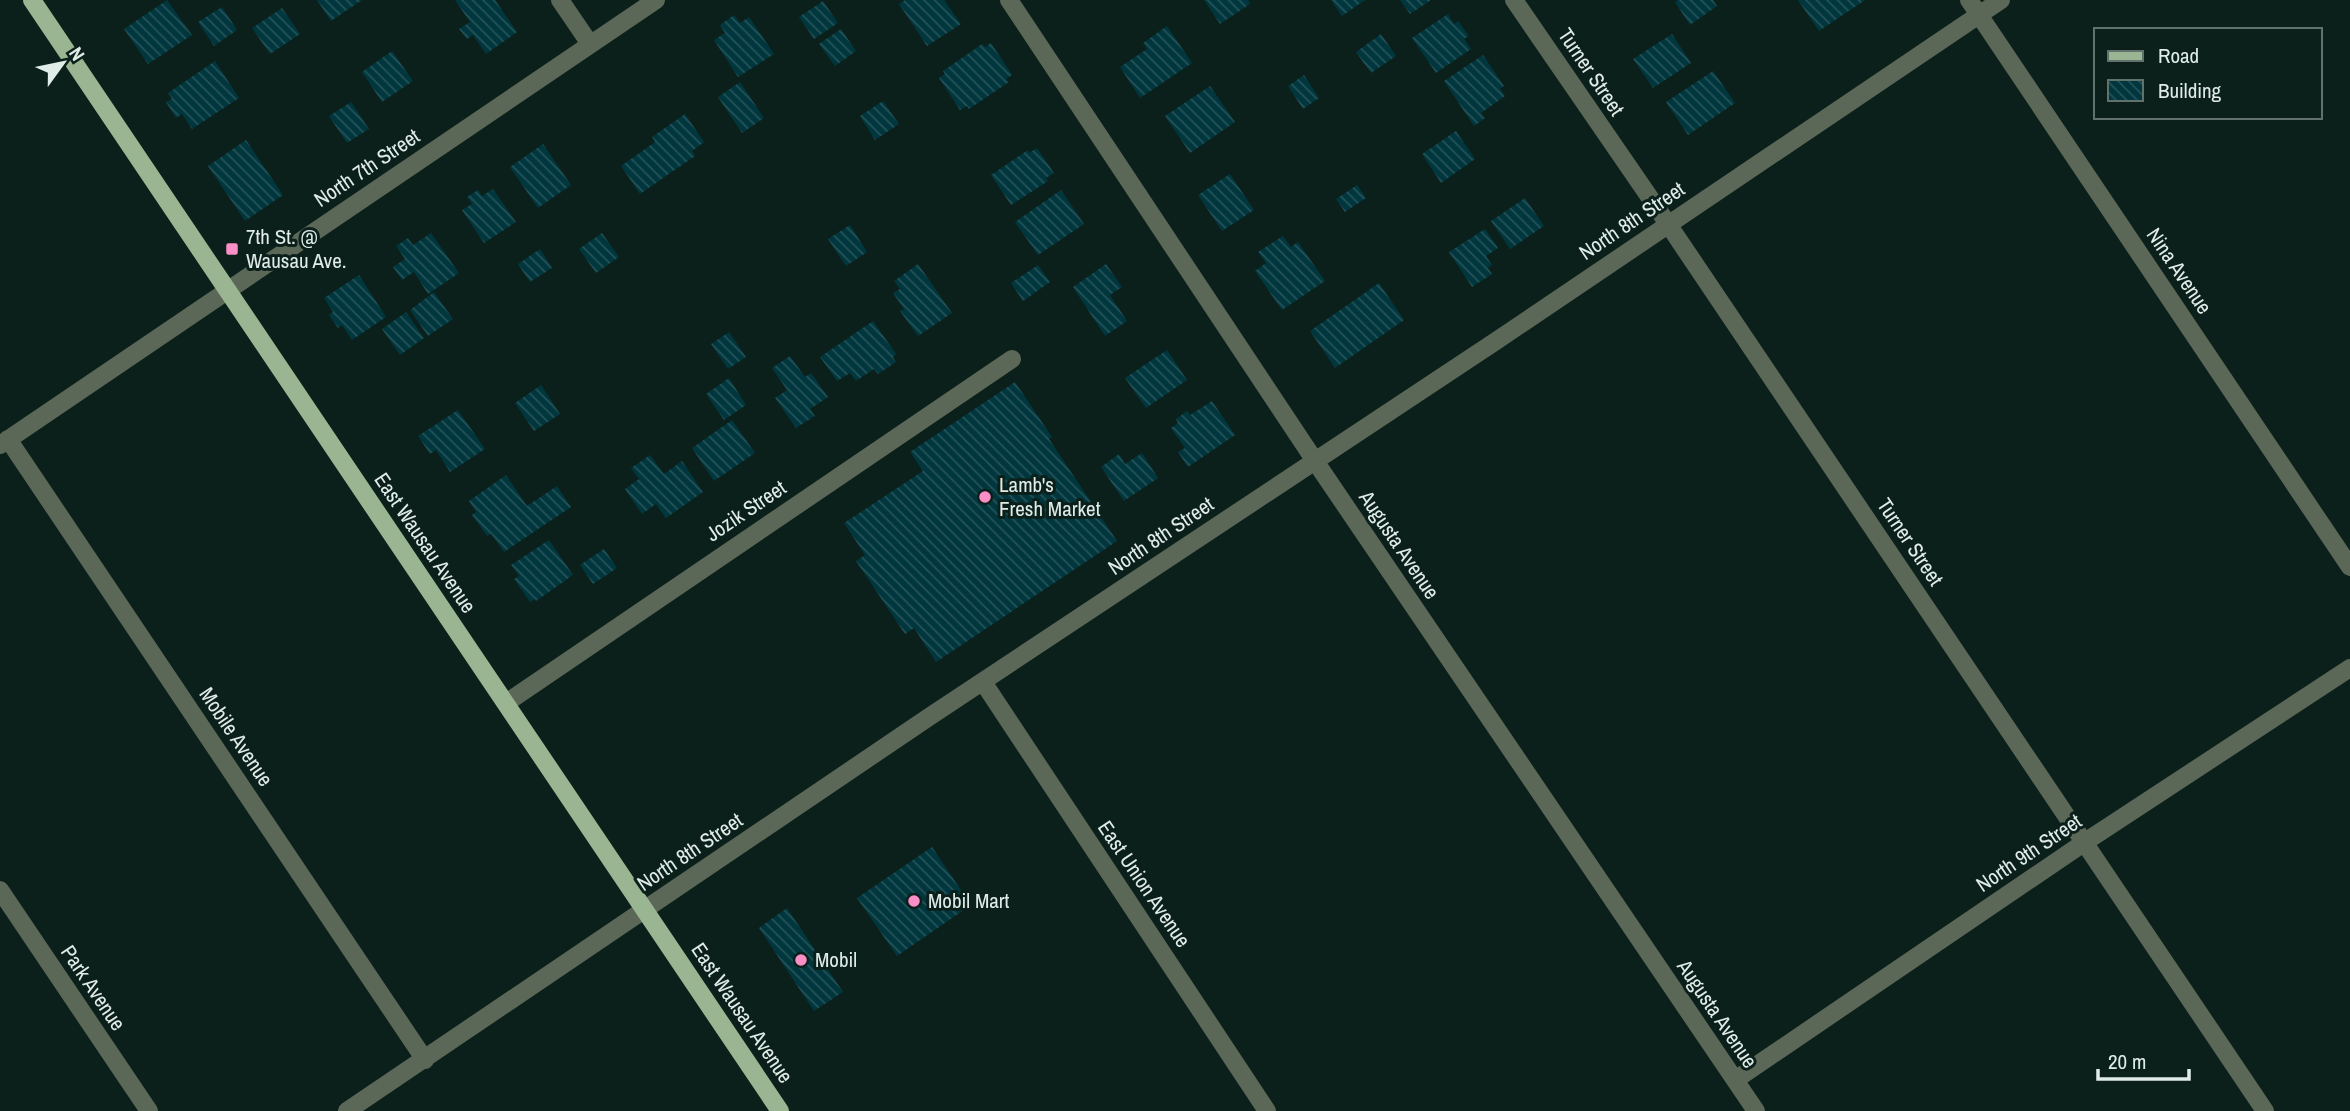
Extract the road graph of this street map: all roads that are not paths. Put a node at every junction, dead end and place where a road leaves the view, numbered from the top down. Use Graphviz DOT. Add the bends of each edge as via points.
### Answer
graph roads {
  1 [pos="32,0"];
  2 [pos="560,0"];
  3 [pos="656,0"];
  4 [pos="1009,0"];
  5 [pos="1514,0"];
  6 [pos="2001,0"];
  7 [pos="1974,7"];
  8 [pos="590,44"];
  9 [pos="1668,224"];
  10 [pos="228,290"];
  11 [pos="1012,359"];
  12 [pos="4,442"];
  13 [pos="1315,461"];
  14 [pos="2350,567"];
  15 [pos="2350,667"];
  16 [pos="983,682"];
  17 [pos="506,703"];
  18 [pos="2085,842"];
  19 [pos="0,890"];
  20 [pos="645,910"];
  21 [pos="425,1060"];
  22 [pos="1735,1080"];
  23 [pos="149,1111"];
  24 [pos="347,1111"];
  25 [pos="780,1111"];
  26 [pos="1267,1111"];
  27 [pos="1756,1111"];
  28 [pos="2265,1111"];
  1 -- 10 [label="main road, East Wausau Avenue"];
  2 -- 8 [label="street"];
  3 -- 8 [label="street, North 7th Street"];
  4 -- 13 [label="street, Augusta Avenue"];
  5 -- 9 [label="street, Turner Street"];
  6 -- 7 [label="street, North 8th Street"];
  7 -- 9 [label="street, North 8th Street"];
  7 -- 14 [label="street, Nina Avenue"];
  8 -- 10 [label="street, North 7th Street"];
  9 -- 13 [label="street, North 8th Street"];
  9 -- 18 [label="street, Turner Street"];
  10 -- 12 [label="street, North 7th Street"];
  10 -- 17 [label="main road, East Wausau Avenue"];
  11 -- 17 [label="street, Jozik Street"];
  12 -- 21 [label="street, Mobile Avenue"];
  13 -- 16 [label="street, North 8th Street"];
  13 -- 22 [label="street, Augusta Avenue"];
  15 -- 18 [label="street, North 9th Street"];
  16 -- 20 [label="street, North 8th Street"];
  16 -- 26 [label="street, East Union Avenue"];
  17 -- 20 [label="main road, East Wausau Avenue"];
  18 -- 22 [label="street, North 9th Street"];
  18 -- 28 [label="street, Turner Street"];
  19 -- 23 [label="street, Park Avenue"];
  20 -- 21 [label="street, North 8th Street"];
  20 -- 25 [label="main road, East Wausau Avenue"];
  21 -- 24 [label="street, North 8th Street"];
  22 -- 27 [label="street, Augusta Avenue"];
}
